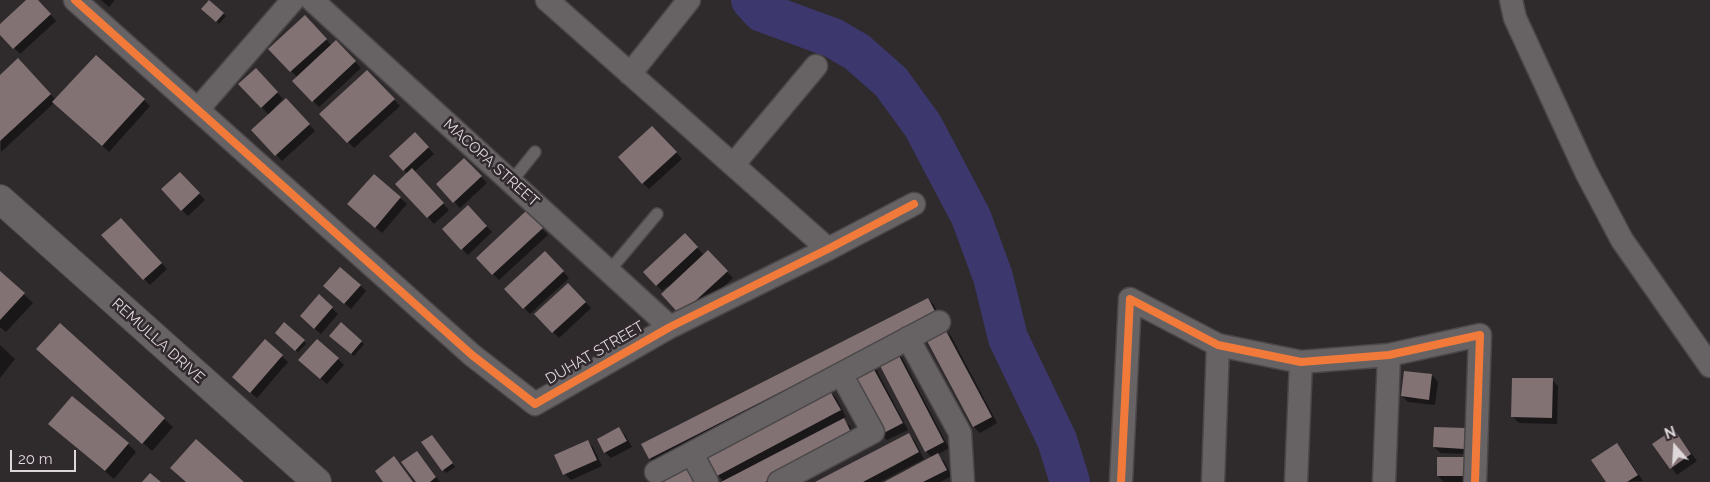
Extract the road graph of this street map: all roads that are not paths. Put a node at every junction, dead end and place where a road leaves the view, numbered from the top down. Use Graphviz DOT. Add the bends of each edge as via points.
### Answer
graph roads {
  1 [pos="76,0"];
  2 [pos="293,0"];
  3 [pos="312,0"];
  4 [pos="547,0"];
  5 [pos="689,0"];
  6 [pos="1511,0"];
  7 [pos="816,66"];
  8 [pos="630,74"];
  9 [pos="198,109"];
  10 [pos="536,152"];
  11 [pos="733,165"];
  12 [pos="510,182"];
  13 [pos="0,200"];
  14 [pos="914,204"];
  15 [pos="657,214"];
  16 [pos="828,249"];
  17 [pos="609,271"];
  18 [pos="939,322"];
  19 [pos="670,327"];
  20 [pos="908,338"];
  21 [pos="1218,345"];
  22 [pos="1390,355"];
  23 [pos="1301,362"];
  24 [pos="1710,366"];
  25 [pos="841,374"];
  26 [pos="692,454"];
  27 [pos="656,472"];
  28 [pos="959,480"];
  29 [pos="317,482"];
  30 [pos="707,482"];
  31 [pos="778,482"];
  32 [pos="1121,482"];
  33 [pos="1212,482"];
  34 [pos="1296,482"];
  35 [pos="1384,482"];
  36 [pos="1475,482"];
  1 -- 9 [label="street"];
  2 -- 9 [label="street"];
  3 -- 12 [label="street, MACOPA STREET"];
  4 -- 8 [label="street"];
  5 -- 8 [label="street"];
  6 -- 24 [label="street" via="1516,18 1586,172 1618,231"];
  7 -- 11 [label="street"];
  8 -- 11 [label="street"];
  9 -- 19 [label="street, DUHAT STREET" via="472,355 535,404"];
  10 -- 12 [label="lane"];
  11 -- 16 [label="street"];
  12 -- 17 [label="street, MACOPA STREET"];
  13 -- 29 [label="main road, REMULLA DRIVE"];
  14 -- 16 [label="street, DUHAT STREET"];
  15 -- 17 [label="lane"];
  16 -- 19 [label="street, DUHAT STREET"];
  17 -- 19 [label="street, MACOPA STREET"];
  18 -- 20 [label="street"];
  20 -- 25 [label="street"];
  20 -- 28 [label="street" via="960,432 963,464"];
  21 -- 23 [label="street"];
  21 -- 32 [label="street" via="1130,299"];
  21 -- 33 [label="street"];
  22 -- 23 [label="street"];
  22 -- 35 [label="street"];
  22 -- 36 [label="street" via="1480,335"];
  23 -- 34 [label="street"];
  25 -- 26 [label="street"];
  25 -- 31 [label="street" via="873,432"];
  26 -- 27 [label="street"];
  26 -- 30 [label="street"];
}
